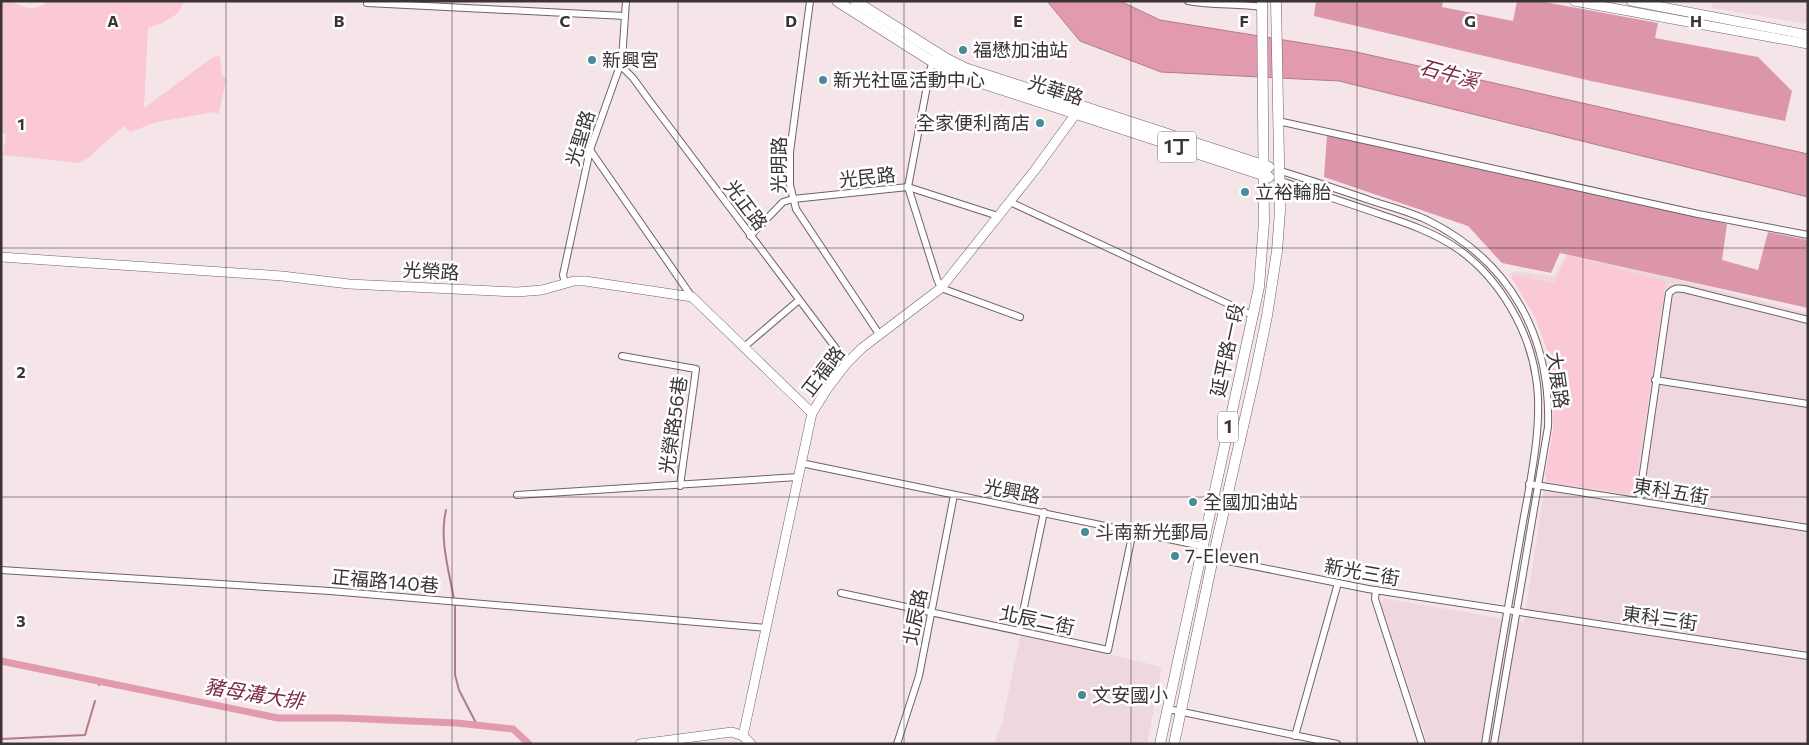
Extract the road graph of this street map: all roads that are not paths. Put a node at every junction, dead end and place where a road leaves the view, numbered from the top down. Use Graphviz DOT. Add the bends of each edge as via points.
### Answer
graph roads {
  1 [pos="626,1"];
  2 [pos="810,1"];
  3 [pos="837,1"];
  4 [pos="855,1"];
  5 [pos="1188,1"];
  6 [pos="1631,1"];
  7 [pos="1577,2"];
  8 [pos="367,3"];
  9 [pos="1276,3"];
  10 [pos="1262,4"];
  11 [pos="625,16"];
  12 [pos="1808,35"];
  13 [pos="1808,44"];
  14 [pos="935,58"];
  15 [pos="620,65"];
  16 [pos="1079,111"];
  17 [pos="1278,121"];
  18 [pos="590,150"];
  19 [pos="1264,170"];
  20 [pos="1278,175"];
  21 [pos="908,188"];
  22 [pos="793,199"];
  23 [pos="1010,202"];
  24 [pos="998,216"];
  25 [pos="1808,235"];
  26 [pos="750,236"];
  27 [pos="1,257"];
  28 [pos="565,284"];
  29 [pos="941,288"];
  30 [pos="692,297"];
  31 [pos="799,300"];
  32 [pos="1252,315"];
  33 [pos="1020,317"];
  34 [pos="1808,320"];
  35 [pos="879,334"];
  36 [pos="744,348"];
  37 [pos="622,356"];
  38 [pos="847,363"];
  39 [pos="1239,376"];
  40 [pos="1254,379"];
  41 [pos="1655,380"];
  42 [pos="1808,404"];
  43 [pos="812,413"];
  44 [pos="1221,460"];
  45 [pos="1235,463"];
  46 [pos="801,464"];
  47 [pos="798,477"];
  48 [pos="1529,484"];
  49 [pos="680,486"];
  50 [pos="1538,486"];
  51 [pos="517,495"];
  52 [pos="954,495"];
  53 [pos="1639,501"];
  54 [pos="1044,512"];
  55 [pos="1808,528"];
  56 [pos="1134,531"];
  57 [pos="1202,546"];
  58 [pos="1214,556"];
  59 [pos="1,570"];
  60 [pos="1338,584"];
  61 [pos="1376,590"];
  62 [pos="841,593"];
  63 [pos="1507,611"];
  64 [pos="932,612"];
  65 [pos="1517,612"];
  66 [pos="766,628"];
  67 [pos="1019,631"];
  68 [pos="1808,656"];
  69 [pos="1168,709"];
  70 [pos="1181,712"];
  71 [pos="743,736"];
  72 [pos="1295,736"];
  73 [pos="640,744"];
  74 [pos="751,744"];
  75 [pos="897,744"];
  76 [pos="1160,744"];
  77 [pos="1174,744"];
  78 [pos="1337,744"];
  79 [pos="1422,744"];
  80 [pos="1485,744"];
  81 [pos="1494,744"];
  1 -- 11 [label="street, 光聖路"];
  2 -- 22 [label="street, 光明路" via="790,152"];
  3 -- 14 [label="main road, 光華路 / 1丁"];
  4 -- 14 [label="main road, 光華路 / 1丁"];
  5 -- 10 [label="street" via="1230,6"];
  6 -- 12 [label="street"];
  7 -- 13 [label="street"];
  8 -- 11 [label="street"];
  9 -- 17 [label="main road, 延平路一段 / 1"];
  10 -- 19 [label="main road, 延平路一段 / 1"];
  11 -- 15 [label="street, 光聖路"];
  14 -- 16 [label="main road, 光華路 / 1丁" via="969,80"];
  14 -- 21 [label="street"];
  15 -- 18 [label="street, 光聖路"];
  15 -- 26 [label="street, 光正路"];
  16 -- 19 [label="main road, 光華路 / 1丁"];
  16 -- 23 [label="street, 正福路"];
  17 -- 20 [label="main road, 延平路一段 / 1"];
  17 -- 25 [label="street" via="1679,210"];
  18 -- 28 [label="street, 光聖路" via="562,276"];
  18 -- 30 [label="street"];
  19 -- 20 [label="main road, 光華路 / 1丁"];
  19 -- 32 [label="main road, 延平路一段 / 1" via="1264,222"];
  20 -- 40 [label="main road, 延平路一段 / 1" via="1280,220 1277,251"];
  20 -- 48 [label="street, 大展路" via="1438,236 1483,271 1510,306 1526,342 1536,377 1538,426"];
  20 -- 50 [label="street, 大展路" via="1429,221 1458,238 1500,275 1529,323 1540,350 1547,383 1548,427"];
  21 -- 22 [label="street, 光民路"];
  21 -- 24 [label="street, 光民路"];
  21 -- 29 [label="street"];
  22 -- 26 [label="street, 光民路" via="783,202"];
  22 -- 35 [label="street, 光明路" via="796,209"];
  23 -- 24 [label="street, 正福路"];
  23 -- 32 [label="street"];
  24 -- 29 [label="street, 正福路"];
  26 -- 31 [label="street, 光正路"];
  27 -- 28 [label="street, 光榮路" via="349,284 517,292"];
  28 -- 30 [label="street, 光榮路" via="585,281"];
  29 -- 33 [label="street"];
  29 -- 35 [label="street, 正福路"];
  30 -- 36 [label="street"];
  31 -- 36 [label="street"];
  31 -- 38 [label="street, 光正路"];
  32 -- 39 [label="main road, 延平路一段 / 1"];
  34 -- 41 [label="street" via="1677,288 1669,293"];
  35 -- 38 [label="street, 正福路"];
  36 -- 43 [label="street"];
  37 -- 49 [label="street, 光榮路56巷" via="696,370"];
  38 -- 43 [label="street, 正福路"];
  39 -- 40 [label="main road"];
  39 -- 44 [label="main road, 延平路一段 / 1"];
  40 -- 45 [label="main road, 延平路一段 / 1"];
  41 -- 42 [label="street"];
  41 -- 53 [label="street"];
  43 -- 46 [label="street, 正福路"];
  44 -- 45 [label="main road"];
  44 -- 57 [label="main road, 延平路一段 / 1"];
  45 -- 58 [label="main road, 延平路一段 / 1"];
  46 -- 47 [label="street, 正福路"];
  46 -- 52 [label="street, 光興路"];
  47 -- 49 [label="street"];
  47 -- 66 [label="street, 正福路"];
  48 -- 50 [label="street, 東科五街"];
  48 -- 63 [label="street, 大展路"];
  49 -- 51 [label="street, 光榮路56巷"];
  50 -- 53 [label="street, 東科五街"];
  50 -- 65 [label="street, 大展路"];
  52 -- 54 [label="street, 光興路"];
  52 -- 64 [label="street, 北辰路"];
  53 -- 55 [label="street, 東科五街"];
  54 -- 56 [label="street, 光興路"];
  54 -- 67 [label="street"];
  56 -- 57 [label="street, 光興路"];
  56 -- 67 [label="street, 北辰二街" via="1108,650"];
  57 -- 58 [label="street, 光興路"];
  57 -- 69 [label="main road, 延平路一段 / 1"];
  58 -- 60 [label="street, 新光三街"];
  58 -- 70 [label="main road, 延平路一段 / 1"];
  59 -- 66 [label="street, 正福路140巷" via="330,591"];
  60 -- 61 [label="street, 新光三街"];
  60 -- 72 [label="street"];
  61 -- 63 [label="street, 新光三街"];
  61 -- 79 [label="street" via="1375,599"];
  62 -- 64 [label="street, 北辰二街"];
  63 -- 65 [label="street, 東科三街"];
  63 -- 80 [label="street, 大展路"];
  64 -- 67 [label="street, 北辰二街"];
  64 -- 75 [label="street, 北辰路" via="919,676"];
  65 -- 68 [label="street, 東科三街"];
  65 -- 81 [label="street, 大展路"];
  66 -- 71 [label="street, 正福路"];
  69 -- 70 [label="street"];
  69 -- 76 [label="main road, 延平路一段 / 1"];
  70 -- 72 [label="street"];
  70 -- 77 [label="main road, 延平路一段 / 1"];
  71 -- 73 [label="street" via="732,732"];
  71 -- 74 [label="street"];
  72 -- 78 [label="street"];
}
